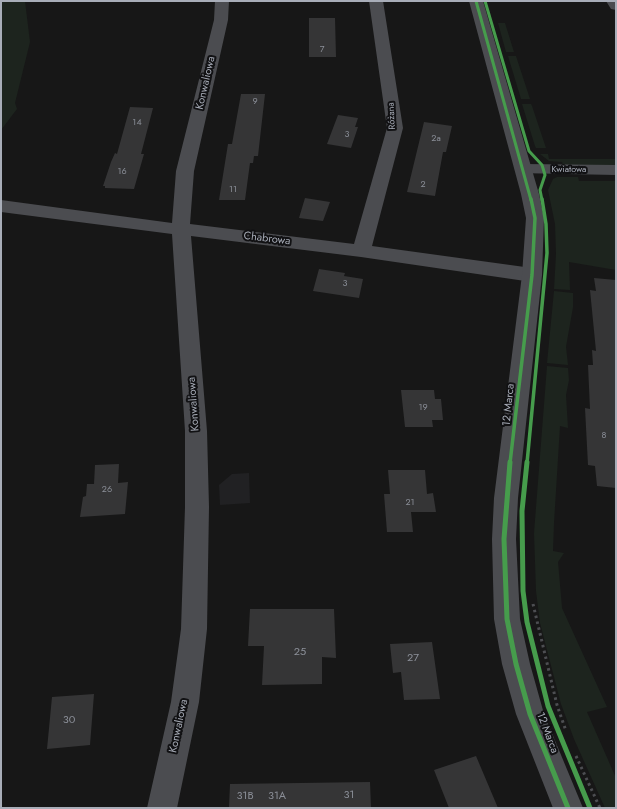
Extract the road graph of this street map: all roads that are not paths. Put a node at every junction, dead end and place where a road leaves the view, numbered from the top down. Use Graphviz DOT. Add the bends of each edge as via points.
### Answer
graph roads {
  1 [pos="222,1"];
  2 [pos="376,1"];
  3 [pos="476,1"];
  4 [pos="613,1"];
  5 [pos="616,6"];
  6 [pos="523,169"];
  7 [pos="616,170"];
  8 [pos="1,206"];
  9 [pos="181,229"];
  10 [pos="361,251"];
  11 [pos="532,275"];
  12 [pos="162,808"];
  13 [pos="568,808"];
  1 -- 9 [label="street, Konwaliowa" via="221,20 186,172"];
  2 -- 10 [label="street, Różana" via="395,128"];
  3 -- 6 [label="street, 12 Marca"];
  4 -- 5 [label="street"];
  6 -- 7 [label="street, Kwiatowa"];
  6 -- 11 [label="street, 12 Marca" via="535,218"];
  8 -- 9 [label="street, Chabrowa"];
  9 -- 10 [label="street, Chabrowa"];
  9 -- 12 [label="street, Konwaliowa" via="196,431 194,630 185,702"];
  10 -- 11 [label="street, Chabrowa"];
  11 -- 13 [label="street, 12 Marca" via="506,498 504,539 507,612 516,664 530,714"];
}
